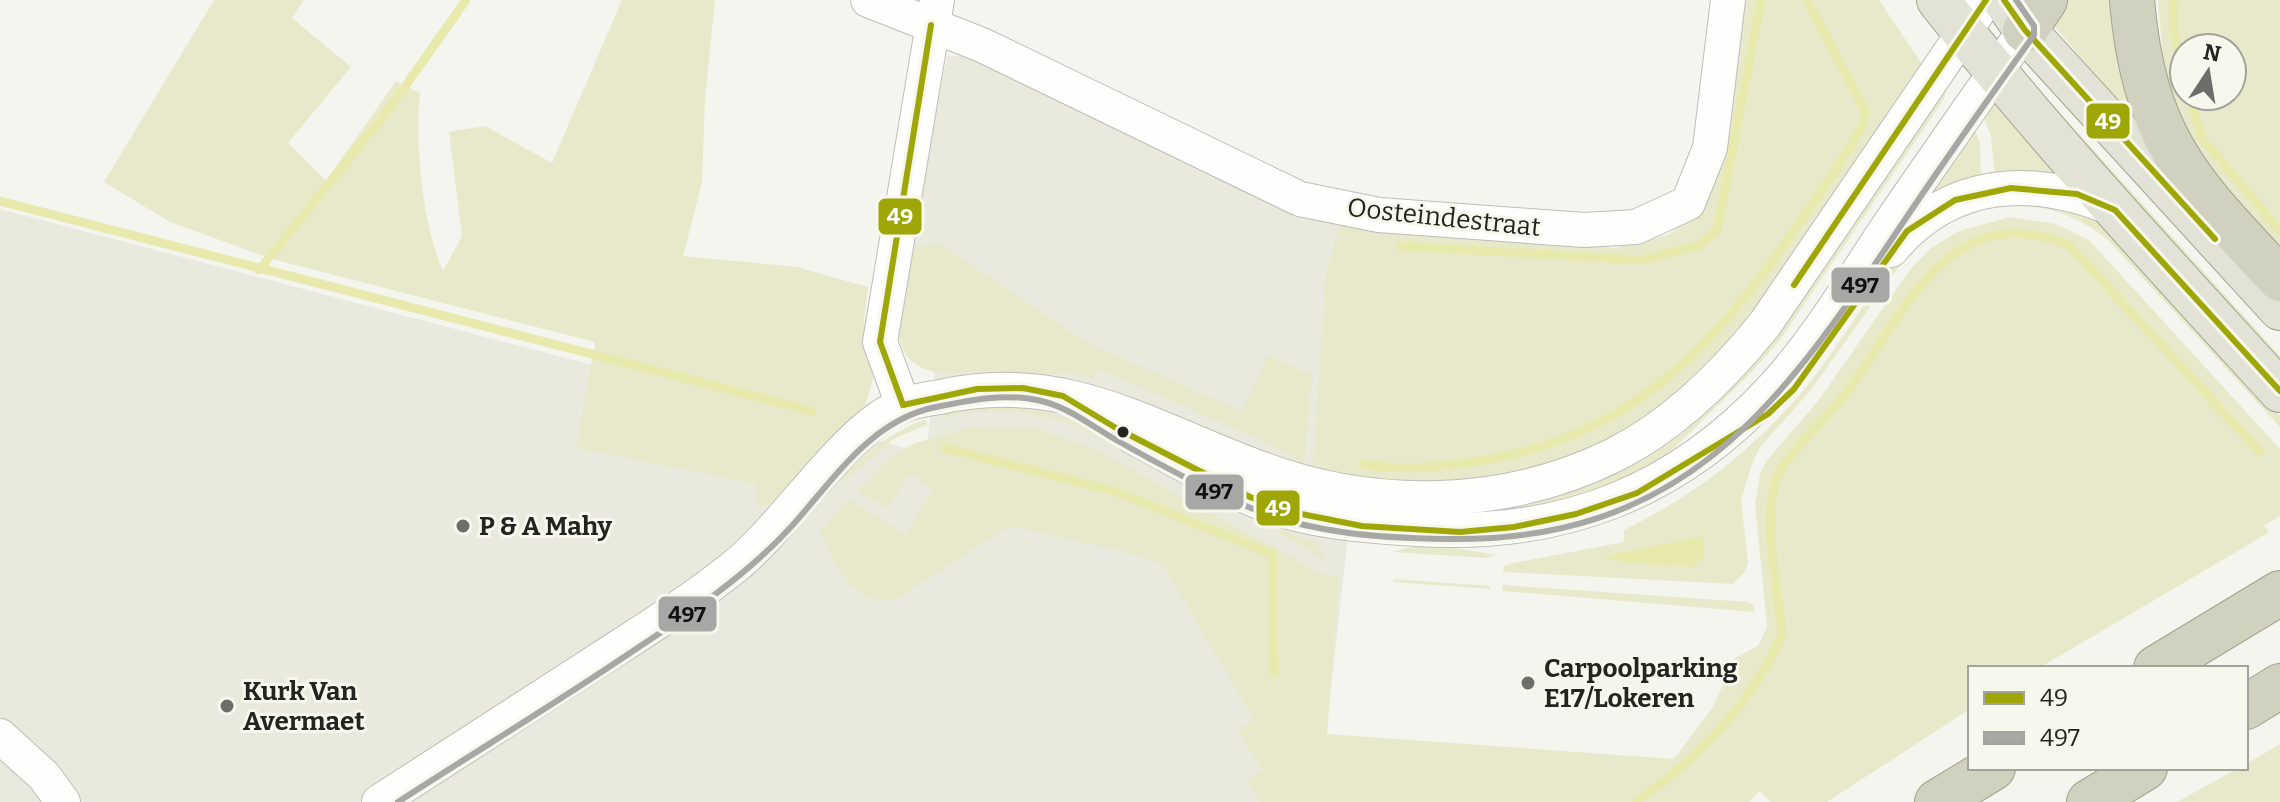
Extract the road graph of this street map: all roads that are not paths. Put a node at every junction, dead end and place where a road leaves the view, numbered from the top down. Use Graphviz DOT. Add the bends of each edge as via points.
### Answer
graph roads {
  1 [pos="868,0"];
  2 [pos="1728,0"];
  3 [pos="2132,0"];
  4 [pos="2025,10"];
  5 [pos="1962,11"];
  6 [pos="934,12"];
  7 [pos="1995,72"];
  8 [pos="2115,210"];
  9 [pos="2280,279"];
  10 [pos="2280,309"];
  11 [pos="2280,391"];
  12 [pos="1063,396"];
  13 [pos="903,405"];
  14 [pos="1713,445"];
  15 [pos="2280,593"];
  16 [pos="2159,666"];
  17 [pos="2280,686"];
  18 [pos="2248,706"];
  19 [pos="0,736"];
  20 [pos="1990,770"];
  21 [pos="2142,770"];
  22 [pos="63,802"];
  23 [pos="379,802"];
  24 [pos="1937,802"];
  25 [pos="2089,802"];
  1 -- 6 [label="street, Oosteindestraat"];
  2 -- 6 [label="street, Oosteindestraat" via="1710,148 1688,203 1636,227 1584,230 1379,215 1300,199 982,45"];
  3 -- 9 [label="highway" via="2143,81 2174,154 2211,206"];
  4 -- 7 [label="street"];
  4 -- 10 [label="main road"];
  5 -- 7 [label="main road"];
  5 -- 12 [label="street" via="1792,287 1755,337 1691,402 1614,454 1515,488 1466,497 1365,496 1298,481 1120,409"];
  6 -- 13 [label="street" via="880,342"];
  7 -- 8 [label="main road"];
  7 -- 14 [label="street" via="1831,313 1775,386"];
  8 -- 11 [label="main road"];
  8 -- 14 [label="street" via="2077,194 2011,188 1972,194 1931,212 1890,251 1794,389 1768,414"];
  12 -- 13 [label="street" via="988,388"];
  12 -- 14 [label="street" via="1250,497 1286,511 1362,526 1460,532 1576,514 1637,493"];
  13 -- 23 [label="street" via="864,433 737,566"];
  15 -- 16 [label="highway"];
  17 -- 18 [label="highway"];
  19 -- 22 [label="street" via="44,776"];
  20 -- 24 [label="highway"];
  21 -- 25 [label="highway"];
}
